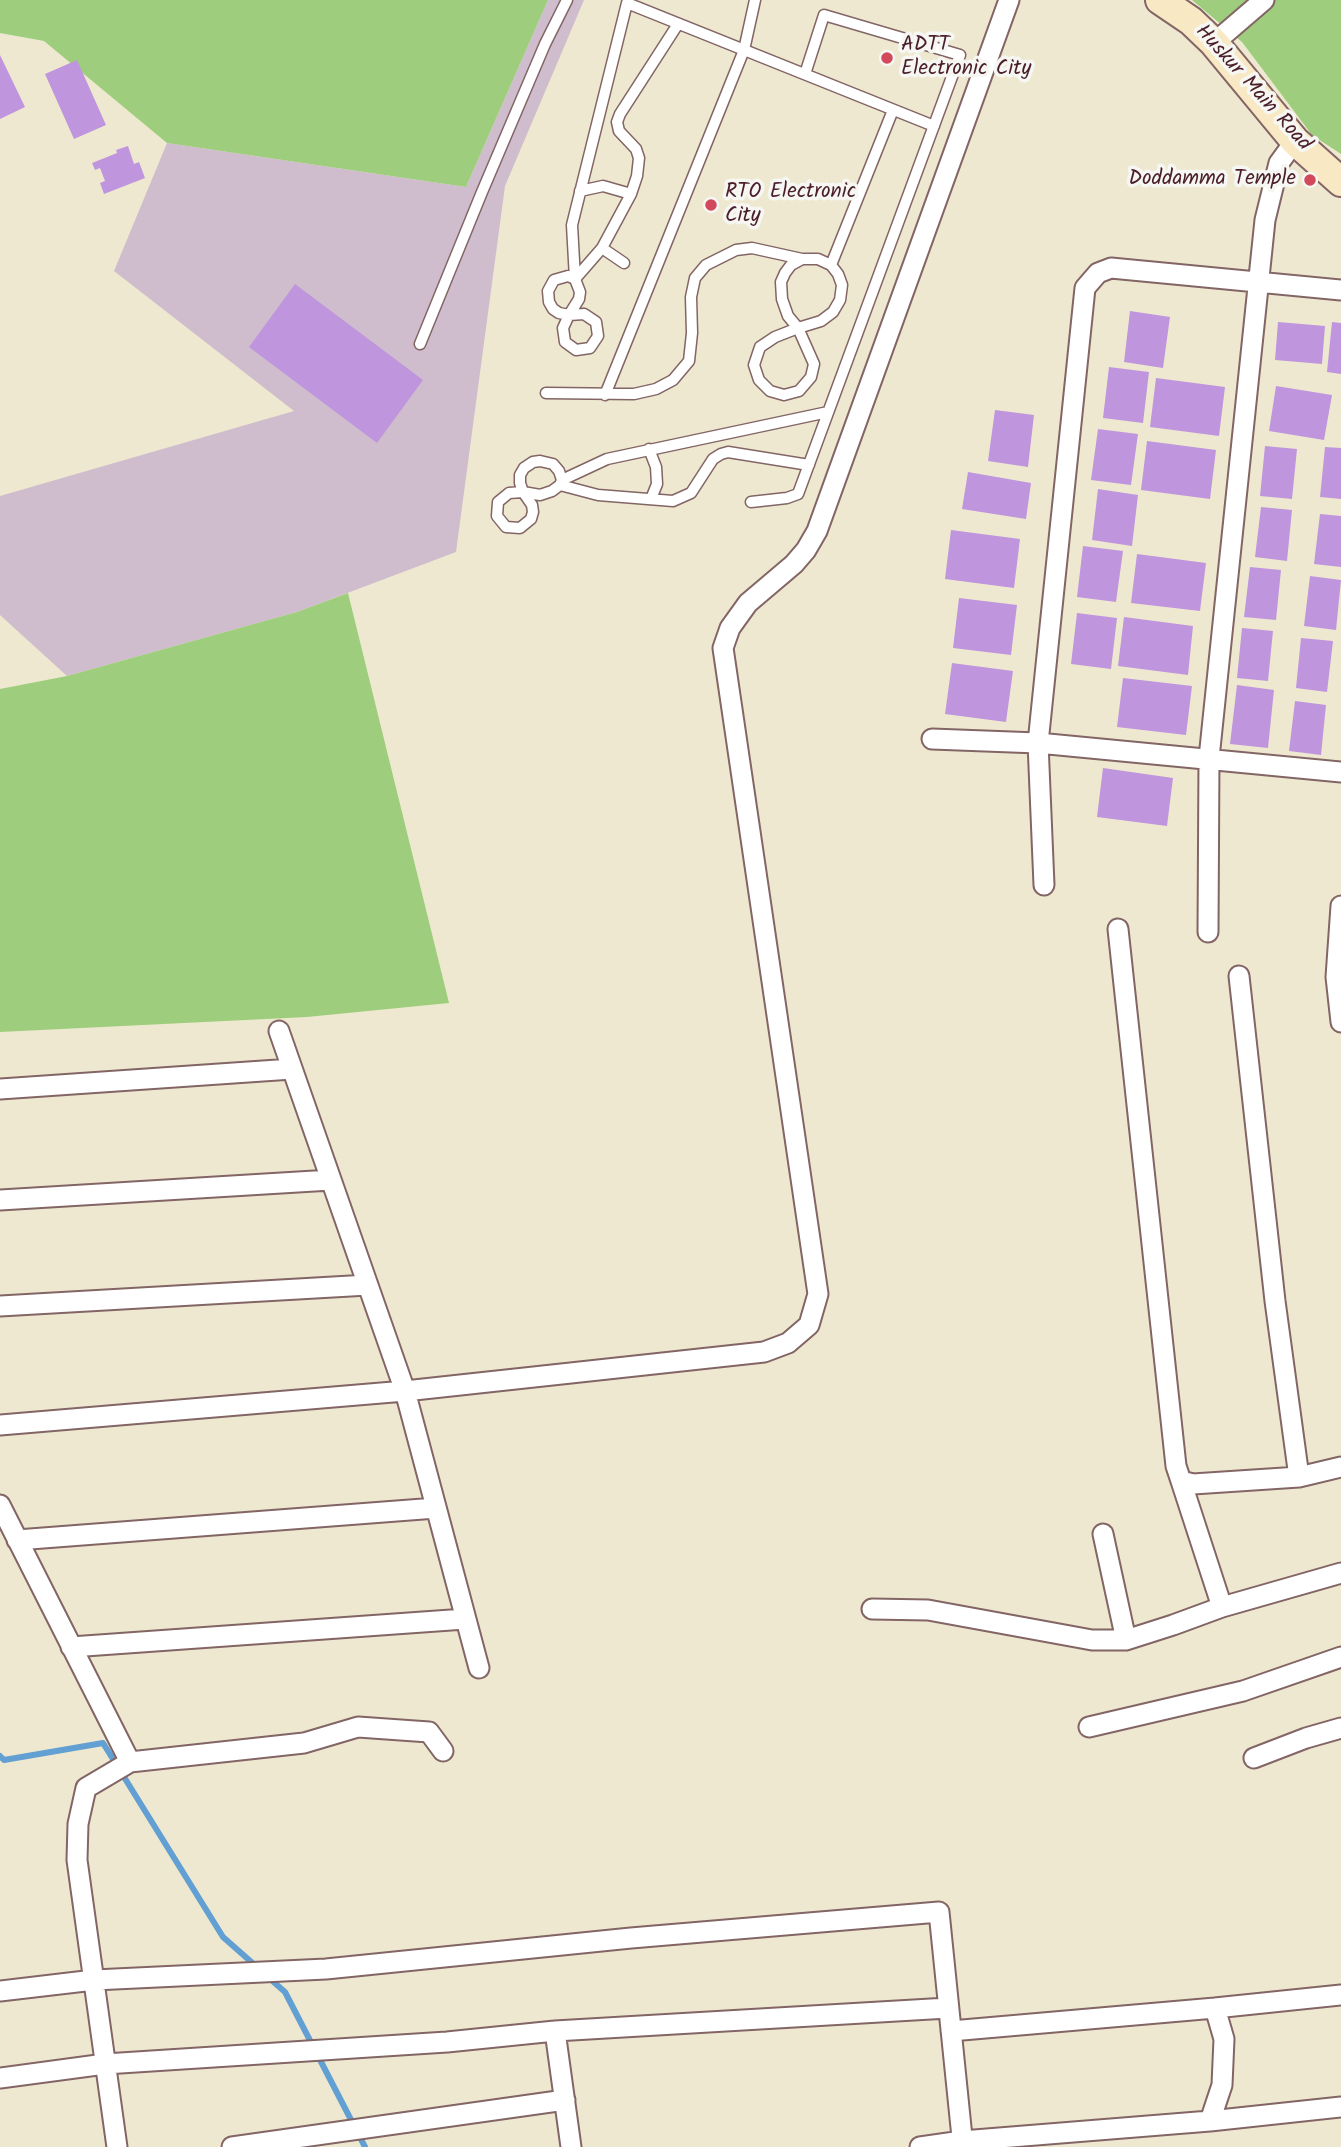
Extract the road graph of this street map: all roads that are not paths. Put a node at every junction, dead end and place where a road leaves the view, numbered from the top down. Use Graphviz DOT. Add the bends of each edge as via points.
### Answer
graph roads {
  1 [pos="567,0"];
  2 [pos="755,0"];
  3 [pos="1009,0"];
  4 [pos="1160,0"];
  5 [pos="1264,0"];
  6 [pos="678,24"];
  7 [pos="1214,43"];
  8 [pos="744,50"];
  9 [pos="806,74"];
  10 [pos="894,110"];
  11 [pos="934,126"];
  12 [pos="1295,141"];
  13 [pos="1341,182"];
  14 [pos="580,191"];
  15 [pos="631,194"];
  16 [pos="602,248"];
  17 [pos="802,259"];
  18 [pos="625,263"];
  19 [pos="831,265"];
  20 [pos="575,279"];
  21 [pos="1258,282"];
  22 [pos="1341,290"];
  23 [pos="798,328"];
  24 [pos="420,344"];
  25 [pos="546,393"];
  26 [pos="605,395"];
  27 [pos="828,412"];
  28 [pos="649,449"];
  29 [pos="808,465"];
  30 [pos="561,482"];
  31 [pos="651,499"];
  32 [pos="751,502"];
  33 [pos="932,739"];
  34 [pos="1038,743"];
  35 [pos="1209,758"];
  36 [pos="1341,772"];
  37 [pos="1044,885"];
  38 [pos="1341,906"];
  39 [pos="1118,929"];
  40 [pos="1208,932"];
  41 [pos="1239,976"];
  42 [pos="1341,1022"];
  43 [pos="279,1031"];
  44 [pos="292,1069"];
  45 [pos="0,1089"];
  46 [pos="331,1180"];
  47 [pos="0,1200"];
  48 [pos="368,1285"];
  49 [pos="0,1306"];
  50 [pos="405,1391"];
  51 [pos="0,1425"];
  52 [pos="1341,1468"];
  53 [pos="1298,1477"];
  54 [pos="1181,1481"];
  55 [pos="0,1506"];
  56 [pos="436,1508"];
  57 [pos="1103,1534"];
  58 [pos="17,1540"];
  59 [pos="1341,1573"];
  60 [pos="1222,1606"];
  61 [pos="872,1609"];
  62 [pos="465,1619"];
  63 [pos="1126,1640"];
  64 [pos="71,1647"];
  65 [pos="1341,1657"];
  66 [pos="479,1668"];
  67 [pos="1089,1727"];
  68 [pos="1341,1728"];
  69 [pos="443,1751"];
  70 [pos="1254,1758"];
  71 [pos="130,1762"];
  72 [pos="94,1980"];
  73 [pos="0,1992"];
  74 [pos="1341,1995"];
  75 [pos="948,2008"];
  76 [pos="1215,2008"];
  77 [pos="555,2031"];
  78 [pos="951,2031"];
  79 [pos="105,2064"];
  80 [pos="0,2078"];
  81 [pos="565,2100"];
  82 [pos="1341,2107"];
  83 [pos="1210,2121"];
  84 [pos="962,2144"];
  85 [pos="117,2147"];
  86 [pos="232,2147"];
  87 [pos="571,2147"];
  88 [pos="920,2147"];
  1 -- 24 [label="lane"];
  2 -- 8 [label="lane"];
  3 -- 50 [label="street" via="817,531 794,564 748,603 730,628 723,648 818,1294 809,1325 788,1343 764,1352"];
  4 -- 7 [label="main road, Huskur Main Road"];
  5 -- 7 [label="street"];
  6 -- 8 [label="lane"];
  6 -- 14 [label="lane" via="627,3"];
  6 -- 15 [label="lane" via="617,122 639,158"];
  7 -- 12 [label="main road, Huskur Main Road"];
  8 -- 9 [label="lane"];
  8 -- 26 [label="lane"];
  9 -- 10 [label="lane"];
  9 -- 11 [label="lane" via="824,15 960,55"];
  10 -- 11 [label="lane"];
  10 -- 19 [label="lane"];
  11 -- 27 [label="lane"];
  12 -- 13 [label="main road, Huskur Main Road"];
  12 -- 21 [label="street" via="1279,163 1265,220"];
  14 -- 15 [label="lane" via="603,186"];
  14 -- 20 [label="lane" via="572,225"];
  15 -- 16 [label="lane"];
  16 -- 18 [label="lane"];
  16 -- 20 [label="lane"];
  17 -- 19 [label="lane"];
  17 -- 23 [label="lane" via="791,265 781,282 788,316"];
  17 -- 26 [label="lane" via="752,248 722,255 706,265 695,278 691,297 689,361 673,380 656,389"];
  19 -- 23 [label="lane" via="842,285 840,300 821,321"];
  20 -- 20 [label="lane" via="554,280 548,291 549,302 559,313 569,315 579,299"];
  21 -- 22 [label="street"];
  21 -- 34 [label="street" via="1111,268 1098,273 1085,288"];
  21 -- 35 [label="street"];
  23 -- 23 [label="lane" via="760,347 754,365 759,380 770,391 784,395 799,391 811,377 814,364"];
  25 -- 26 [label="lane"];
  27 -- 28 [label="lane"];
  27 -- 29 [label="lane"];
  28 -- 30 [label="lane" via="607,459"];
  28 -- 31 [label="lane" via="657,484"];
  29 -- 31 [label="lane" via="728,452 713,459 691,493 673,501"];
  29 -- 32 [label="lane" via="798,494"];
  30 -- 30 [label="lane" via="552,492 540,495 523,492 520,475 540,461 553,464"];
  30 -- 31 [label="lane" via="598,495"];
  33 -- 34 [label="street"];
  34 -- 35 [label="street"];
  34 -- 37 [label="street"];
  35 -- 36 [label="street"];
  35 -- 40 [label="street"];
  38 -- 42 [label="street" via="1336,977"];
  39 -- 54 [label="street"];
  41 -- 53 [label="street"];
  43 -- 44 [label="street"];
  44 -- 45 [label="street"];
  44 -- 46 [label="street"];
  46 -- 47 [label="street"];
  46 -- 48 [label="street"];
  48 -- 49 [label="street"];
  48 -- 50 [label="street"];
  50 -- 51 [label="street"];
  50 -- 56 [label="street"];
  52 -- 53 [label="street"];
  53 -- 54 [label="street"];
  54 -- 60 [label="street"];
  55 -- 58 [label="street"];
  56 -- 58 [label="street"];
  56 -- 62 [label="street"];
  57 -- 63 [label="street"];
  58 -- 64 [label="street"];
  59 -- 60 [label="street"];
  60 -- 63 [label="street"];
  61 -- 63 [label="street" via="928,1611 1092,1640"];
  62 -- 64 [label="street"];
  62 -- 66 [label="street"];
  64 -- 71 [label="street"];
  65 -- 67 [label="street" via="1243,1691"];
  68 -- 70 [label="street"];
  69 -- 71 [label="street" via="429,1732 358,1727 304,1743"];
  71 -- 72 [label="street" via="86,1788 78,1824 77,1860"];
  72 -- 73 [label="street"];
  72 -- 75 [label="street" via="326,1969 939,1912"];
  72 -- 79 [label="street"];
  74 -- 76 [label="street"];
  75 -- 77 [label="street"];
  75 -- 78 [label="street"];
  76 -- 78 [label="street"];
  76 -- 83 [label="street" via="1224,2039 1222,2085"];
  77 -- 79 [label="street"];
  77 -- 81 [label="street"];
  78 -- 84 [label="street"];
  79 -- 80 [label="street"];
  79 -- 85 [label="street"];
  81 -- 86 [label="street"];
  81 -- 87 [label="street"];
  82 -- 83 [label="street"];
  83 -- 84 [label="street"];
  84 -- 88 [label="street"];
}
